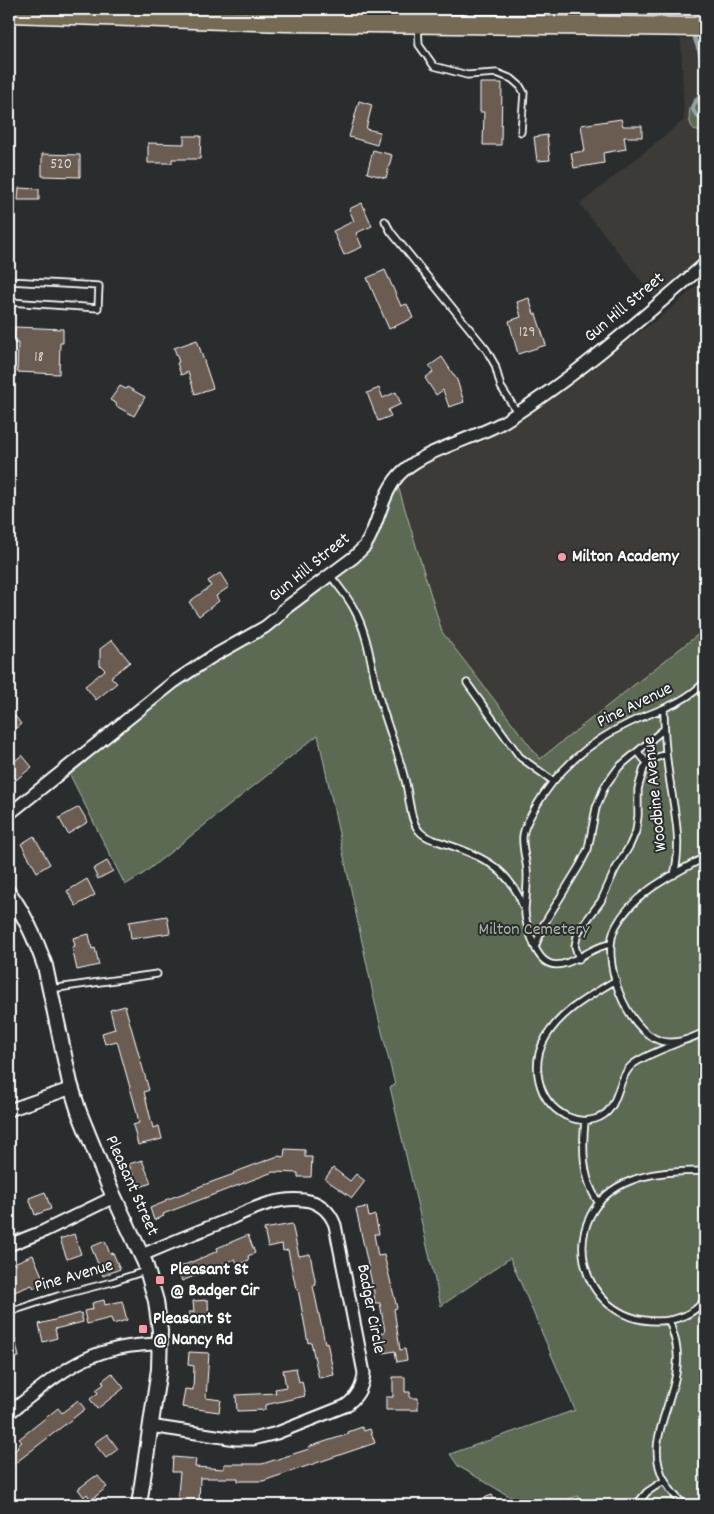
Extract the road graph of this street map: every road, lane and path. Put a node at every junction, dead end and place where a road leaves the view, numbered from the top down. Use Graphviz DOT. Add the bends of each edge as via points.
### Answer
graph roads {
  1 [pos="9,13"];
  2 [pos="418,24"];
  3 [pos="705,27"];
  4 [pos="521,132"];
  5 [pos="385,221"];
  6 [pos="705,264"];
  7 [pos="9,281"];
  8 [pos="9,302"];
  9 [pos="517,412"];
  10 [pos="330,576"];
  11 [pos="705,682"];
  12 [pos="467,683"];
  13 [pos="664,709"];
  14 [pos="664,729"];
  15 [pos="638,752"];
  16 [pos="666,754"];
  17 [pos="646,763"];
  18 [pos="553,781"];
  19 [pos="9,814"];
  20 [pos="705,857"];
  21 [pos="674,874"];
  22 [pos="9,893"];
  23 [pos="524,911"];
  24 [pos="611,944"];
  25 [pos="535,947"];
  26 [pos="579,959"];
  27 [pos="157,974"];
  28 [pos="616,980"];
  29 [pos="50,989"];
  30 [pos="705,1032"];
  31 [pos="684,1040"];
  32 [pos="72,1088"];
  33 [pos="9,1110"];
  34 [pos="585,1121"];
  35 [pos="705,1171"];
  36 [pos="114,1197"];
  37 [pos="599,1203"];
  38 [pos="9,1245"];
  39 [pos="142,1255"];
  40 [pos="148,1270"];
  41 [pos="705,1300"];
  42 [pos="9,1312"];
  43 [pos="669,1320"];
  44 [pos="160,1344"];
  45 [pos="10,1409"];
  46 [pos="150,1426"];
  47 [pos="665,1480"];
  48 [pos="139,1505"];
  49 [pos="636,1505"];
  50 [pos="685,1505"];
  1 -- 2 [label="main road"];
  2 -- 3 [label="main road"];
  2 -- 4 [label="lane" via="419,45 434,66 467,75 497,73 520,86 524,93"];
  5 -- 9 [label="lane" via="486,349 501,387"];
  6 -- 9 [label="street, Gun Hill Street" via="610,345"];
  7 -- 8 [label="lane" via="99,286 98,308"];
  9 -- 10 [label="street, Gun Hill Street" via="403,471 389,490 365,546"];
  10 -- 19 [label="street, Gun Hill Street" via="282,610 265,627 168,686"];
  10 -- 23 [label="lane" via="354,609 363,628 378,694 418,829 426,837 472,853 495,867 514,887"];
  11 -- 13 [label="lane, Pine Avenue" via="686,698"];
  12 -- 18 [label="lane" via="520,757"];
  13 -- 14 [label="lane, Woodbine Avenue"];
  13 -- 18 [label="lane, Pine Avenue" via="636,719 605,736 577,756"];
  14 -- 15 [label="lane"];
  14 -- 16 [label="lane, Woodbine Avenue"];
  15 -- 17 [label="lane"];
  15 -- 25 [label="lane" via="619,767 605,786 598,800 584,857 549,916"];
  16 -- 17 [label="lane"];
  16 -- 21 [label="lane, Woodbine Avenue" via="678,825"];
  17 -- 26 [label="lane" via="638,789 638,823 634,838 600,901 578,932 575,946"];
  18 -- 23 [label="lane, Pine Avenue" via="528,820 524,834 527,879"];
  20 -- 21 [label="lane"];
  21 -- 24 [label="lane" via="633,904 617,924"];
  22 -- 29 [label="street, Pleasant Street" via="36,942"];
  23 -- 25 [label="lane, Pine Avenue"];
  24 -- 26 [label="lane, Pine Avenue" via="595,948"];
  24 -- 28 [label="lane"];
  25 -- 26 [label="lane, Pine Avenue" via="543,959 552,963 565,964"];
  27 -- 29 [label="lane"];
  28 -- 31 [label="lane" via="627,1010 648,1034 665,1042"];
  28 -- 34 [label="lane" via="564,1014 546,1037 537,1060 539,1083 552,1105 570,1118"];
  29 -- 32 [label="street, Pleasant Street"];
  30 -- 31 [label="lane"];
  31 -- 34 [label="lane" via="630,1067 610,1109 598,1118"];
  32 -- 33 [label="street"];
  32 -- 36 [label="street, Pleasant Street"];
  34 -- 37 [label="lane" via="585,1166 591,1190"];
  35 -- 37 [label="lane" via="639,1177 623,1184"];
  36 -- 38 [label="street"];
  36 -- 39 [label="street, Pleasant Street"];
  37 -- 43 [label="lane" via="589,1217 582,1245 584,1268 594,1288 610,1306 624,1314 647,1321"];
  39 -- 40 [label="street, Pleasant Street"];
  39 -- 46 [label="street, Badger Circle" via="268,1204 305,1200 318,1205 328,1212 335,1226 364,1372 359,1392 345,1406 262,1438 236,1439"];
  40 -- 42 [label="lane, Pine Avenue"];
  40 -- 44 [label="street, Pleasant Street" via="157,1306"];
  41 -- 43 [label="lane" via="689,1314"];
  43 -- 47 [label="lane" via="678,1357 674,1385 657,1442 660,1472"];
  44 -- 45 [label="street" via="124,1346 86,1358"];
  44 -- 46 [label="street, Pleasant Street"];
  46 -- 48 [label="street, Pleasant Street"];
  47 -- 49 [label="lane" via="647,1492"];
  47 -- 50 [label="lane"];
}
